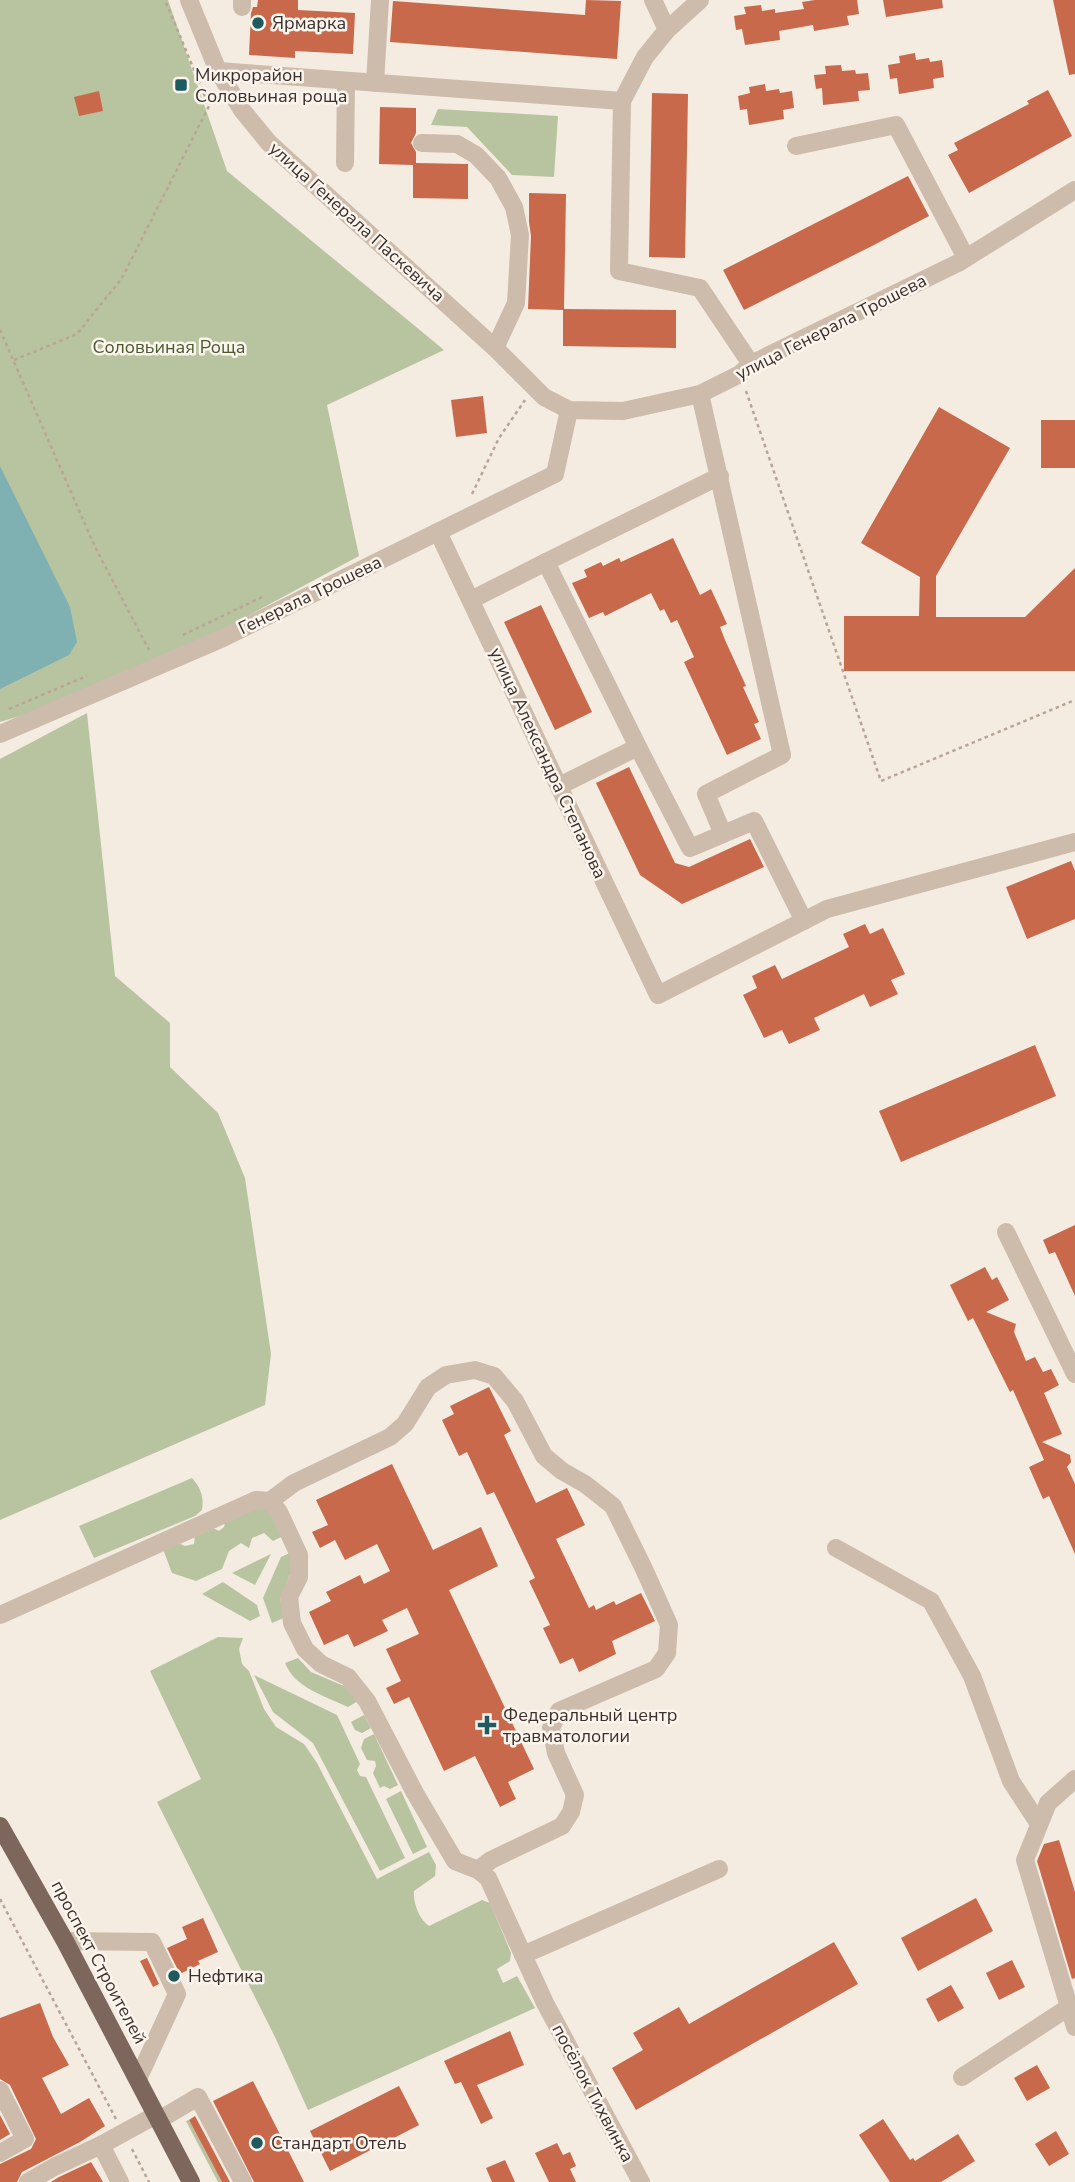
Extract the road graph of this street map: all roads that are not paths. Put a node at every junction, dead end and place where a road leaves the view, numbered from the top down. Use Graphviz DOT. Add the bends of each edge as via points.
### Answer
graph roads {
  1 [pos="189,0"];
  2 [pos="380,0"];
  3 [pos="653,0"];
  4 [pos="699,0"];
  5 [pos="667,30"];
  6 [pos="218,71"];
  7 [pos="346,80"];
  8 [pos="375,83"];
  9 [pos="622,101"];
  10 [pos="422,144"];
  11 [pos="796,146"];
  12 [pos="345,163"];
  13 [pos="1075,190"];
  14 [pos="966,258"];
  15 [pos="495,348"];
  16 [pos="746,369"];
  17 [pos="700,394"];
  18 [pos="569,410"];
  19 [pos="720,476"];
  20 [pos="438,532"];
  21 [pos="547,562"];
  22 [pos="471,600"];
  23 [pos="0,734"];
  24 [pos="638,747"];
  25 [pos="559,786"];
  26 [pos="723,834"];
  27 [pos="1075,842"];
  28 [pos="804,921"];
  29 [pos="1006,1232"];
  30 [pos="1075,1374"];
  31 [pos="270,1501"];
  32 [pos="836,1548"];
  33 [pos="0,1615"];
  34 [pos="1075,1779"];
  35 [pos="0,1825"];
  36 [pos="1039,1825"];
  37 [pos="719,1869"];
  38 [pos="478,1870"];
  39 [pos="65,1941"];
  40 [pos="523,1955"];
  41 [pos="1069,2007"];
  42 [pos="1075,2028"];
  43 [pos="962,2077"];
  44 [pos="138,2079"];
  45 [pos="0,2090"];
  46 [pos="158,2118"];
  47 [pos="101,2145"];
  48 [pos="0,2153"];
  49 [pos="28,2182"];
  50 [pos="120,2182"];
  51 [pos="191,2182"];
  52 [pos="243,2182"];
  53 [pos="641,2182"];
  1 -- 6 [label="street, улица Генерала Паскевича"];
  2 -- 8 [label="street"];
  3 -- 5 [label="street"];
  4 -- 5 [label="street"];
  5 -- 9 [label="street" via="645,57"];
  6 -- 7 [label="street"];
  6 -- 15 [label="street, улица Генерала Паскевича" via="269,143"];
  7 -- 8 [label="street"];
  7 -- 12 [label="street"];
  8 -- 9 [label="street"];
  9 -- 16 [label="street" via="619,271 700,288"];
  10 -- 15 [label="street" via="457,144 476,155 498,178 514,207 520,235 516,303"];
  11 -- 14 [label="street" via="896,125"];
  13 -- 14 [label="street, улица Генерала Трошева"];
  14 -- 16 [label="street, улица Генерала Трошева"];
  15 -- 18 [label="street, улица Генерала Паскевича" via="544,397"];
  16 -- 17 [label="street, улица Генерала Трошева"];
  17 -- 18 [label="street, улица Генерала Трошева" via="623,411"];
  17 -- 19 [label="street"];
  18 -- 20 [label="street, Генерала Трошева" via="555,474"];
  19 -- 21 [label="street"];
  19 -- 26 [label="street" via="782,755 706,794"];
  20 -- 22 [label="street, улица Александра Степанова"];
  20 -- 23 [label="street, Генерала Трошева" via="221,639"];
  21 -- 22 [label="street"];
  21 -- 24 [label="street"];
  22 -- 25 [label="street, улица Александра Степанова"];
  24 -- 25 [label="street"];
  24 -- 26 [label="street" via="690,848"];
  25 -- 28 [label="street, улица Александра Степанова" via="658,995"];
  26 -- 28 [label="street" via="754,821"];
  27 -- 28 [label="street" via="827,909"];
  29 -- 30 [label="street"];
  31 -- 33 [label="street" via="256,1500"];
  31 -- 38 [label="street" via="299,1555 299,1577 289,1597 292,1623 305,1649 321,1664 348,1677 367,1701 455,1861"];
  31 -- 38 [label="street" via="294,1483 390,1437 405,1424 428,1387 446,1375 475,1370 494,1376 515,1401 544,1456 612,1506 669,1625 667,1653 656,1669 559,1711 551,1728 556,1753 575,1795 571,1812 562,1826"];
  32 -- 36 [label="street" via="931,1601 972,1676 1011,1781"];
  34 -- 36 [label="street" via="1048,1803"];
  35 -- 39 [label="main road, проспект Строителей"];
  36 -- 41 [label="street" via="1025,1860"];
  37 -- 40 [label="street"];
  38 -- 40 [label="street, посёлок Тихвинка" via="488,1878"];
  39 -- 44 [label="main road, проспект Строителей"];
  39 -- 44 [label="street" via="152,1942 177,1994"];
  40 -- 53 [label="street, посёлок Тихвинка"];
  41 -- 42 [label="street"];
  41 -- 43 [label="street"];
  44 -- 46 [label="main road, проспект Строителей"];
  45 -- 48 [label="street" via="25,2139"];
  46 -- 47 [label="street"];
  46 -- 51 [label="main road, проспект Строителей"];
  46 -- 52 [label="street" via="198,2097"];
  47 -- 49 [label="street"];
  47 -- 50 [label="street"];
}
